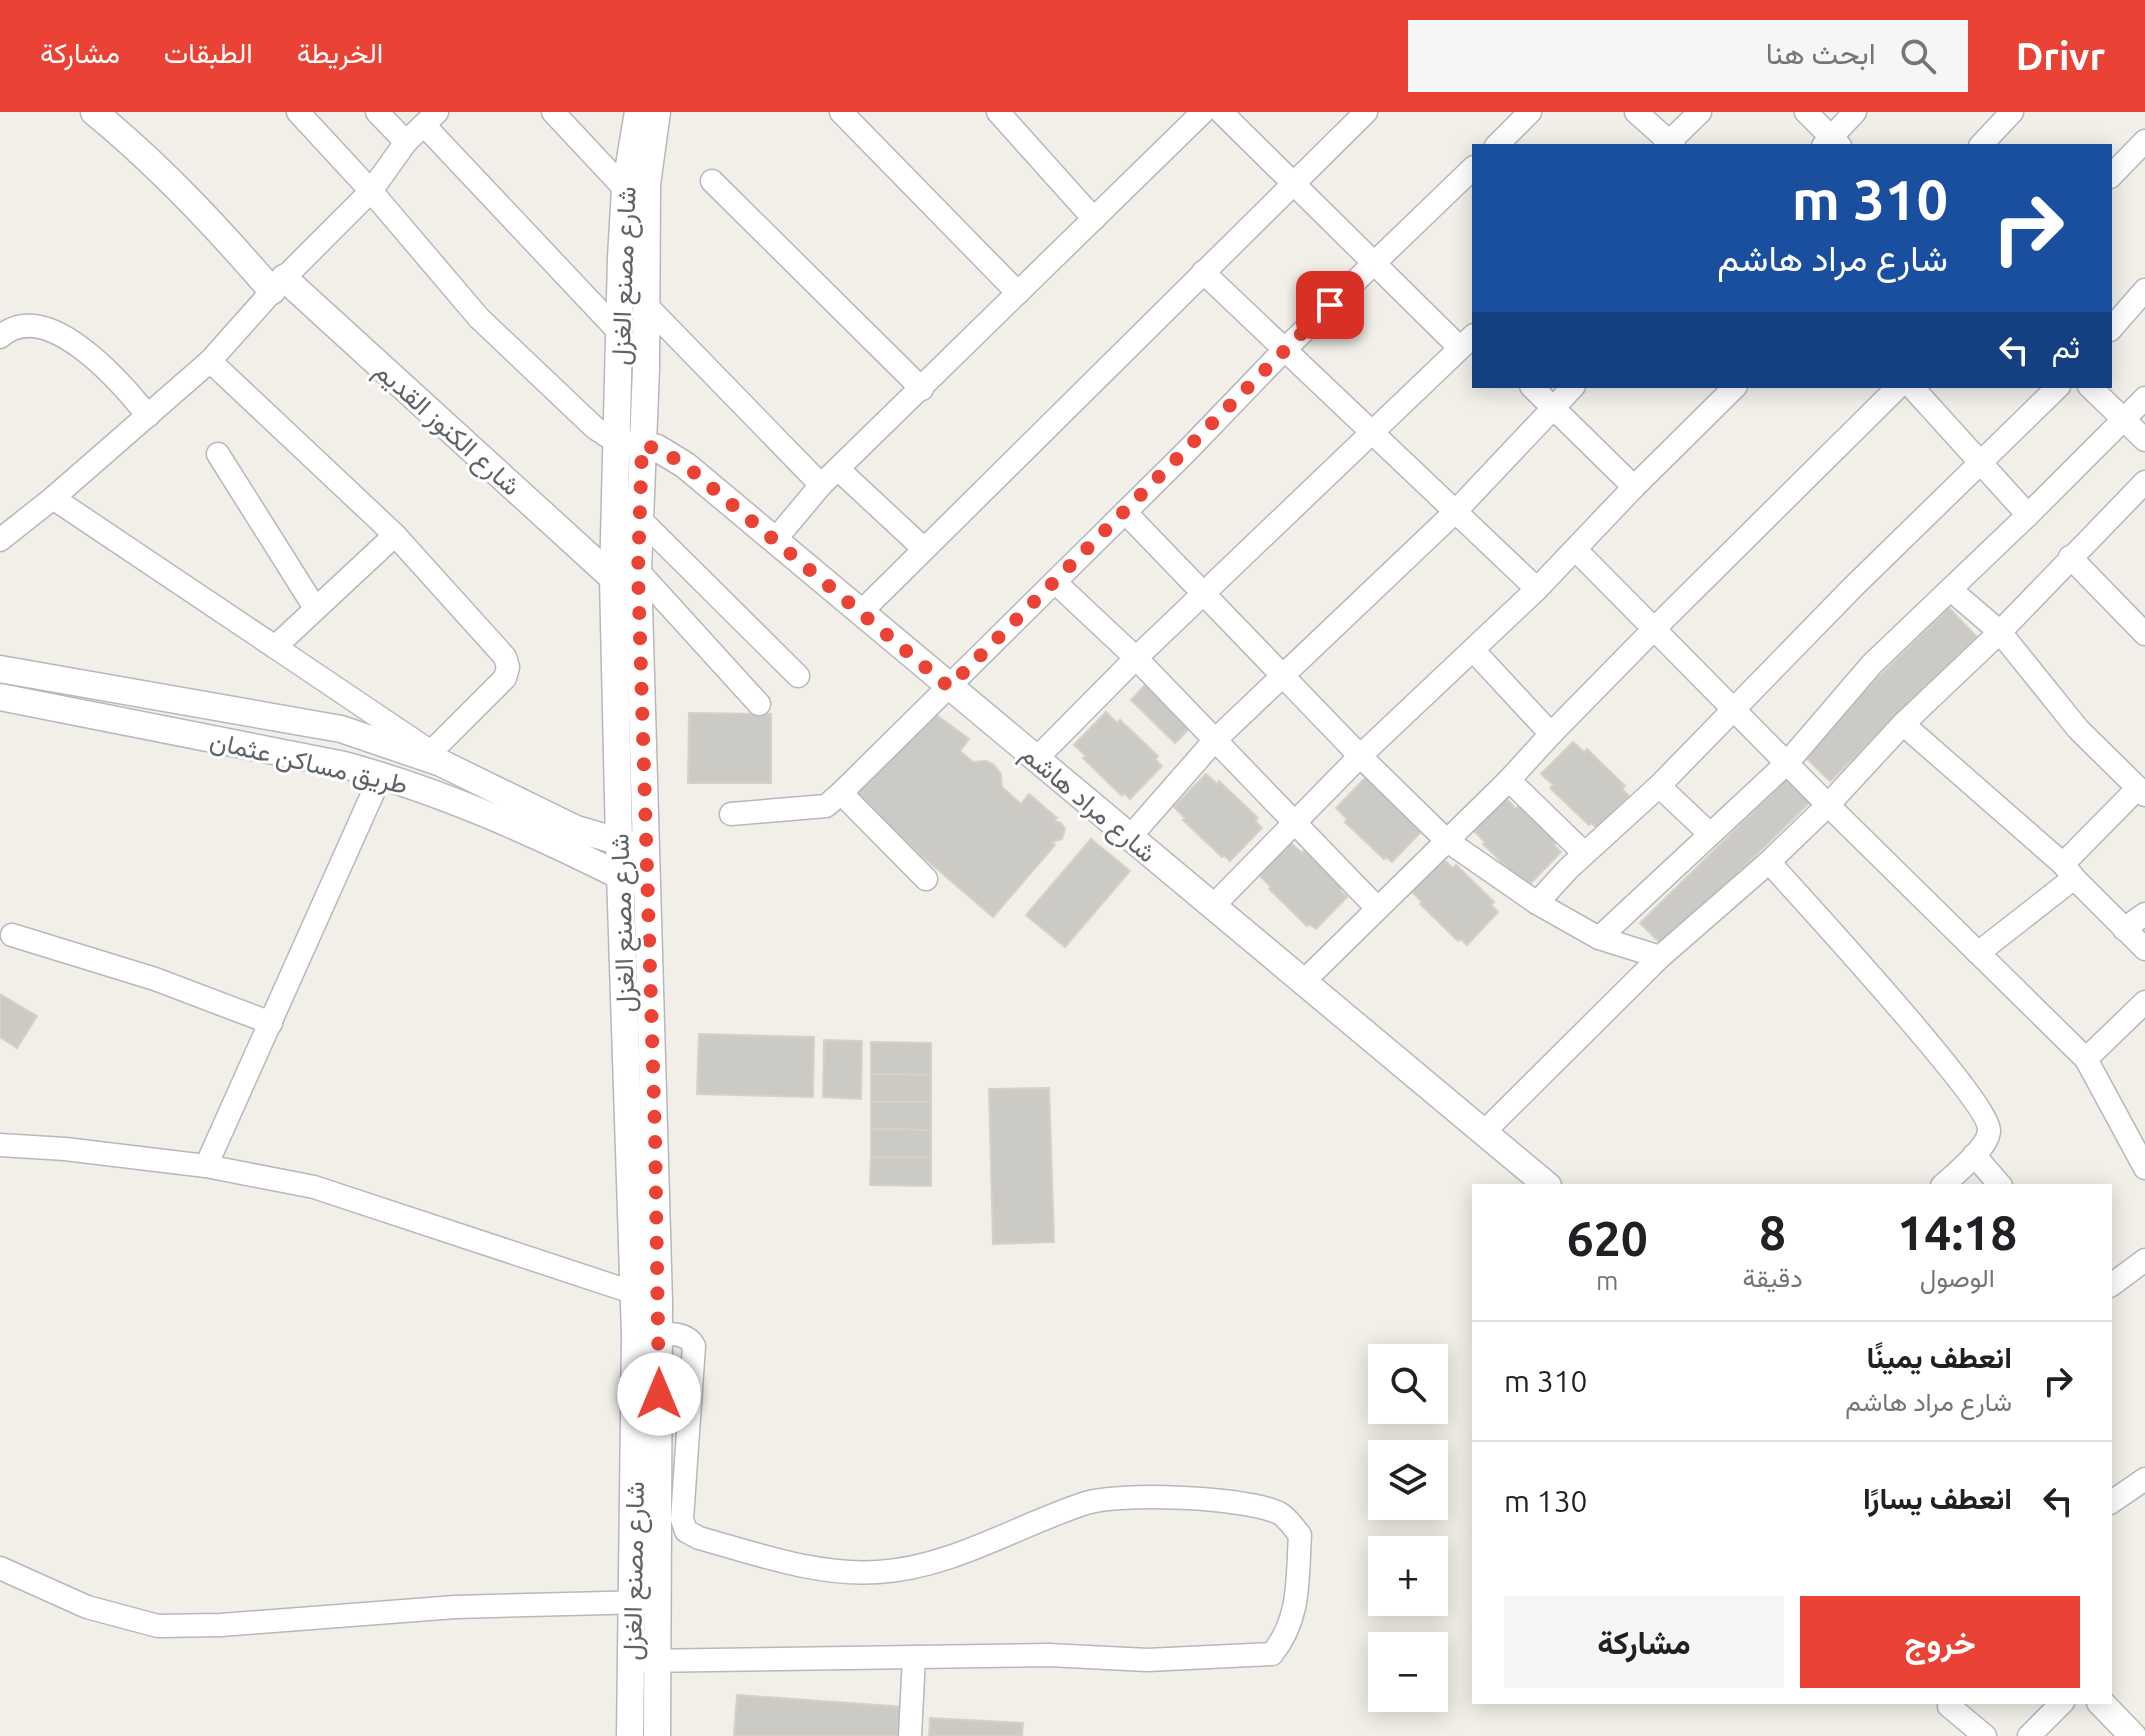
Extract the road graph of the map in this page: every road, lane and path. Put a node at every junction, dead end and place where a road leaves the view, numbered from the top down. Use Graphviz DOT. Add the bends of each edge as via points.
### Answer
graph roads {
  1 [pos="94,112"];
  2 [pos="298,112"];
  3 [pos="377,112"];
  4 [pos="553,112"];
  5 [pos="638,112"];
  6 [pos="657,112"];
  7 [pos="841,112"];
  8 [pos="998,112"];
  9 [pos="1203,112"];
  10 [pos="1221,112"];
  11 [pos="1366,112"];
  12 [pos="1530,112"];
  13 [pos="1636,112"];
  14 [pos="1700,112"];
  15 [pos="1806,112"];
  16 [pos="1855,112"];
  17 [pos="2012,112"];
  18 [pos="431,119"];
  19 [pos="2145,141"];
  20 [pos="406,142"];
  21 [pos="1831,143"];
  22 [pos="1498,144"];
  23 [pos="1670,144"];
  24 [pos="1982,144"];
  25 [pos="1472,169"];
  26 [pos="2112,175"];
  27 [pos="712,181"];
  28 [pos="1294,182"];
  29 [pos="625,189"];
  30 [pos="371,191"];
  31 [pos="1094,219"];
  32 [pos="1375,263"];
  33 [pos="1203,272"];
  34 [pos="278,285"];
  35 [pos="2145,290"];
  36 [pos="1018,293"];
  37 [pos="644,303"];
  38 [pos="2112,328"];
  39 [pos="620,333"];
  40 [pos="0,337"];
  41 [pos="1467,341"];
  42 [pos="1286,348"];
  43 [pos="210,361"];
  44 [pos="1533,388"];
  45 [pos="1572,388"];
  46 [pos="1734,388"];
  47 [pos="1897,388"];
  48 [pos="1913,388"];
  49 [pos="2057,388"];
  50 [pos="2091,388"];
  51 [pos="922,389"];
  52 [pos="2145,398"];
  53 [pos="1553,407"];
  54 [pos="148,416"];
  55 [pos="2125,421"];
  56 [pos="1374,432"];
  57 [pos="2145,440"];
  58 [pos="630,444"];
  59 [pos="218,454"];
  60 [pos="1981,464"];
  61 [pos="838,469"];
  62 [pos="2145,482"];
  63 [pos="821,485"];
  64 [pos="1634,487"];
  65 [pos="53,498"];
  66 [pos="1125,512"];
  67 [pos="1454,513"];
  68 [pos="2028,515"];
  69 [pos="638,517"];
  70 [pos="395,535"];
  71 [pos="0,540"];
  72 [pos="774,541"];
  73 [pos="924,549"];
  74 [pos="1576,550"];
  75 [pos="2070,557"];
  76 [pos="625,575"];
  77 [pos="1055,582"];
  78 [pos="1537,589"];
  79 [pos="1951,590"];
  80 [pos="1204,594"];
  81 [pos="315,608"];
  82 [pos="860,613"];
  83 [pos="1654,629"];
  84 [pos="2000,632"];
  85 [pos="2145,634"];
  86 [pos="275,647"];
  87 [pos="1473,650"];
  88 [pos="1136,658"];
  89 [pos="0,669"];
  90 [pos="1282,675"];
  91 [pos="798,676"];
  92 [pos="949,687"];
  93 [pos="0,697"];
  94 [pos="759,704"];
  95 [pos="1732,711"];
  96 [pos="1903,724"];
  97 [pos="1551,734"];
  98 [pos="1214,741"];
  99 [pos="428,755"];
  100 [pos="1360,756"];
  101 [pos="1036,759"];
  102 [pos="1788,762"];
  103 [pos="381,775"];
  104 [pos="1509,780"];
  105 [pos="1659,786"];
  106 [pos="2141,792"];
  107 [pos="841,793"];
  108 [pos="1828,805"];
  109 [pos="731,814"];
  110 [pos="1294,824"];
  111 [pos="1710,834"];
  112 [pos="1130,837"];
  113 [pos="573,840"];
  114 [pos="1446,840"];
  115 [pos="619,842"];
  116 [pos="647,849"];
  117 [pos="1584,853"];
  118 [pos="1769,862"];
  119 [pos="2069,871"];
  120 [pos="620,876"];
  121 [pos="926,879"];
  122 [pos="648,890"];
  123 [pos="1537,903"];
  124 [pos="1213,906"];
  125 [pos="1377,908"];
  126 [pos="2145,914"];
  127 [pos="2124,929"];
  128 [pos="12,935"];
  129 [pos="1599,938"];
  130 [pos="2145,949"];
  131 [pos="1978,953"];
  132 [pos="1660,957"];
  133 [pos="1304,981"];
  134 [pos="2145,1002"];
  135 [pos="271,1023"];
  136 [pos="2086,1059"];
  137 [pos="629,1129"];
  138 [pos="1484,1132"];
  139 [pos="655,1133"];
  140 [pos="0,1145"];
  141 [pos="1974,1155"];
  142 [pos="206,1166"];
  143 [pos="2145,1168"];
  144 [pos="1546,1184"];
  145 [pos="1944,1184"];
  146 [pos="1999,1184"];
  147 [pos="2145,1260"];
  148 [pos="2112,1285"];
  149 [pos="647,1298"];
  150 [pos="648,1335"];
  151 [pos="2145,1479"];
  152 [pos="2113,1495"];
  153 [pos="0,1568"];
  154 [pos="646,1602"];
  155 [pos="914,1657"];
  156 [pos="658,1660"];
  157 [pos="632,1661"];
  158 [pos="2061,1704"];
  159 [pos="2102,1704"];
  160 [pos="1949,1706"];
  161 [pos="630,1736"];
  162 [pos="657,1736"];
  163 [pos="910,1736"];
  164 [pos="1985,1736"];
  165 [pos="2029,1736"];
  166 [pos="2133,1736"];
  1 -- 34 [label="street, شارع الكنوز القديم"];
  2 -- 30 [label="street"];
  3 -- 20 [label="street"];
  4 -- 29 [label="street"];
  5 -- 29 [label="street, شارع مصنع الغزل"];
  6 -- 37 [label="street, شارع مصنع الغزل" via="647,184"];
  7 -- 36 [label="street"];
  8 -- 31 [label="street"];
  9 -- 31 [label="street"];
  10 -- 28 [label="street"];
  11 -- 28 [label="street"];
  12 -- 22 [label="street"];
  13 -- 23 [label="street"];
  14 -- 23 [label="street"];
  15 -- 21 [label="street"];
  16 -- 21 [label="street"];
  17 -- 24 [label="street"];
  18 -- 20 [label="street"];
  18 -- 39 [label="street"];
  19 -- 26 [label="street"];
  20 -- 30 [label="street"];
  25 -- 32 [label="street"];
  27 -- 51 [label="street"];
  28 -- 32 [label="street"];
  28 -- 33 [label="street"];
  29 -- 39 [label="street, شارع مصنع الغزل"];
  30 -- 34 [label="street"];
  30 -- 58 [label="street" via="479,318 595,428"];
  31 -- 36 [label="street"];
  32 -- 41 [label="street"];
  32 -- 42 [label="street"];
  33 -- 42 [label="street"];
  33 -- 73 [label="street"];
  34 -- 43 [label="street"];
  34 -- 76 [label="street, شارع الكنوز القديم"];
  35 -- 38 [label="street"];
  36 -- 51 [label="street"];
  37 -- 58 [label="street, شارع مصنع الغزل" via="646,368"];
  37 -- 63 [label="street"];
  39 -- 58 [label="street, شارع مصنع الغزل"];
  40 -- 54 [label="street" via="17,324 39,325 54,333 117,378"];
  41 -- 56 [label="street"];
  42 -- 56 [label="street"];
  42 -- 66 [label="street"];
  43 -- 54 [label="street"];
  43 -- 70 [label="street"];
  44 -- 53 [label="street"];
  45 -- 53 [label="street"];
  46 -- 64 [label="street"];
  47 -- 83 [label="street"];
  48 -- 60 [label="street"];
  49 -- 60 [label="street"];
  50 -- 55 [label="street"];
  51 -- 61 [label="street"];
  52 -- 55 [label="street"];
  53 -- 64 [label="street"];
  53 -- 67 [label="street"];
  54 -- 65 [label="street"];
  55 -- 57 [label="street"];
  55 -- 68 [label="street"];
  56 -- 67 [label="street"];
  56 -- 80 [label="street"];
  58 -- 69 [label="street, شارع مصنع الغزل"];
  58 -- 72 [label="street, شارع مراد هاشم" via="671,455"];
  58 -- 76 [label="street, شارع مصنع الغزل"];
  59 -- 81 [label="street"];
  60 -- 68 [label="street"];
  60 -- 95 [label="street"];
  61 -- 63 [label="street"];
  61 -- 73 [label="street"];
  62 -- 75 [label="street"];
  63 -- 72 [label="street"];
  64 -- 74 [label="street"];
  65 -- 71 [label="street"];
  65 -- 86 [label="street"];
  66 -- 77 [label="street"];
  66 -- 80 [label="street"];
  67 -- 78 [label="street"];
  67 -- 90 [label="street"];
  68 -- 79 [label="street"];
  69 -- 76 [label="street, شارع مصنع الغزل"];
  69 -- 91 [label="street"];
  70 -- 81 [label="street"];
  70 -- 99 [label="street" via="505,657 508,667 505,678"];
  72 -- 82 [label="street, شارع مراد هاشم"];
  73 -- 82 [label="street"];
  74 -- 78 [label="street"];
  74 -- 83 [label="street"];
  75 -- 84 [label="street"];
  75 -- 85 [label="street"];
  76 -- 94 [label="street"];
  76 -- 115 [label="street, شارع مصنع الغزل"];
  76 -- 116 [label="street, شارع مصنع الغزل"];
  77 -- 88 [label="street"];
  77 -- 92 [label="street"];
  78 -- 87 [label="street"];
  79 -- 84 [label="street"];
  79 -- 102 [label="street" via="1872,664"];
  80 -- 88 [label="street"];
  80 -- 90 [label="street"];
  81 -- 86 [label="street"];
  82 -- 92 [label="street, شارع مراد هاشم"];
  83 -- 95 [label="street"];
  83 -- 97 [label="street"];
  84 -- 96 [label="street"];
  84 -- 106 [label="street" via="2078,729"];
  86 -- 99 [label="street"];
  87 -- 97 [label="street"];
  87 -- 100 [label="street"];
  88 -- 98 [label="street"];
  88 -- 101 [label="street"];
  89 -- 99 [label="street, طريق مساكن عثمان" via="307,721"];
  90 -- 98 [label="street"];
  90 -- 100 [label="street"];
  92 -- 101 [label="street, شارع مراد هاشم"];
  92 -- 107 [label="street"];
  93 -- 103 [label="street, طريق مساكن عثمان"];
  95 -- 102 [label="street"];
  95 -- 105 [label="street"];
  96 -- 108 [label="street"];
  96 -- 119 [label="street"];
  97 -- 104 [label="street"];
  98 -- 110 [label="street"];
  98 -- 112 [label="street"];
  99 -- 113 [label="street, طريق مساكن عثمان"];
  100 -- 110 [label="street"];
  100 -- 114 [label="street"];
  101 -- 112 [label="street, شارع مراد هاشم"];
  102 -- 108 [label="street"];
  102 -- 111 [label="street"];
  103 -- 113 [label="street, طريق مساكن عثمان"];
  103 -- 135 [label="street"];
  104 -- 114 [label="street"];
  104 -- 117 [label="street"];
  105 -- 111 [label="street"];
  105 -- 117 [label="street"];
  106 -- 119 [label="street"];
  107 -- 109 [label="street" via="826,806"];
  107 -- 121 [label="street"];
  108 -- 118 [label="street"];
  108 -- 131 [label="street"];
  110 -- 124 [label="street"];
  110 -- 125 [label="street"];
  111 -- 129 [label="street"];
  112 -- 124 [label="street, شارع مراد هاشم"];
  113 -- 115 [label="street, طريق مساكن عثمان"];
  113 -- 120 [label="street, طريق مساكن عثمان"];
  114 -- 123 [label="street"];
  114 -- 125 [label="street"];
  115 -- 116 [label="street, طريق مساكن عثمان"];
  115 -- 120 [label="street, شارع مصنع الغزل"];
  116 -- 122 [label="street, شارع مصنع الغزل"];
  117 -- 123 [label="street"];
  118 -- 132 [label="street"];
  118 -- 141 [label="street" via="1950,1067 1990,1128"];
  119 -- 127 [label="street"];
  119 -- 131 [label="street"];
  120 -- 122 [label="street, طريق مساكن عثمان"];
  120 -- 137 [label="street, شارع مصنع الغزل"];
  122 -- 139 [label="street, شارع مصنع الغزل"];
  123 -- 129 [label="street"];
  124 -- 133 [label="street, شارع مراد هاشم"];
  125 -- 133 [label="street"];
  126 -- 127 [label="street"];
  127 -- 130 [label="street"];
  128 -- 135 [label="street" via="155,979"];
  129 -- 132 [label="street"];
  131 -- 136 [label="street"];
  132 -- 138 [label="street"];
  133 -- 138 [label="street, شارع مراد هاشم"];
  134 -- 136 [label="street"];
  135 -- 142 [label="street"];
  136 -- 143 [label="street"];
  137 -- 139 [label="street"];
  137 -- 149 [label="street, شارع مصنع الغزل"];
  138 -- 144 [label="street, شارع مراد هاشم"];
  139 -- 149 [label="street, شارع مصنع الغزل"];
  140 -- 142 [label="street"];
  141 -- 145 [label="street"];
  141 -- 146 [label="street"];
  142 -- 149 [label="street" via="314,1187"];
  147 -- 148 [label="street"];
  149 -- 150 [label="street, شارع مصنع الغزل"];
  150 -- 154 [label="street, شارع مصنع الغزل"];
  150 -- 155 [label="street" via="683,1335 694,1346 682,1519 686,1531 699,1538 807,1568 879,1572 936,1561 1089,1502 1133,1498 1254,1505 1282,1514 1300,1535 1296,1609 1272,1654 1147,1660"];
  151 -- 152 [label="street"];
  153 -- 154 [label="street" via="87,1607 158,1626 455,1607"];
  154 -- 156 [label="street, شارع مصنع الغزل"];
  154 -- 157 [label="street, شارع مصنع الغزل"];
  155 -- 156 [label="street"];
  155 -- 163 [label="street"];
  156 -- 157 [label="street"];
  156 -- 162 [label="street, شارع مصنع الغزل"];
  157 -- 161 [label="street, شارع مصنع الغزل"];
  158 -- 165 [label="street"];
  159 -- 166 [label="street"];
  160 -- 164 [label="street"];
}
